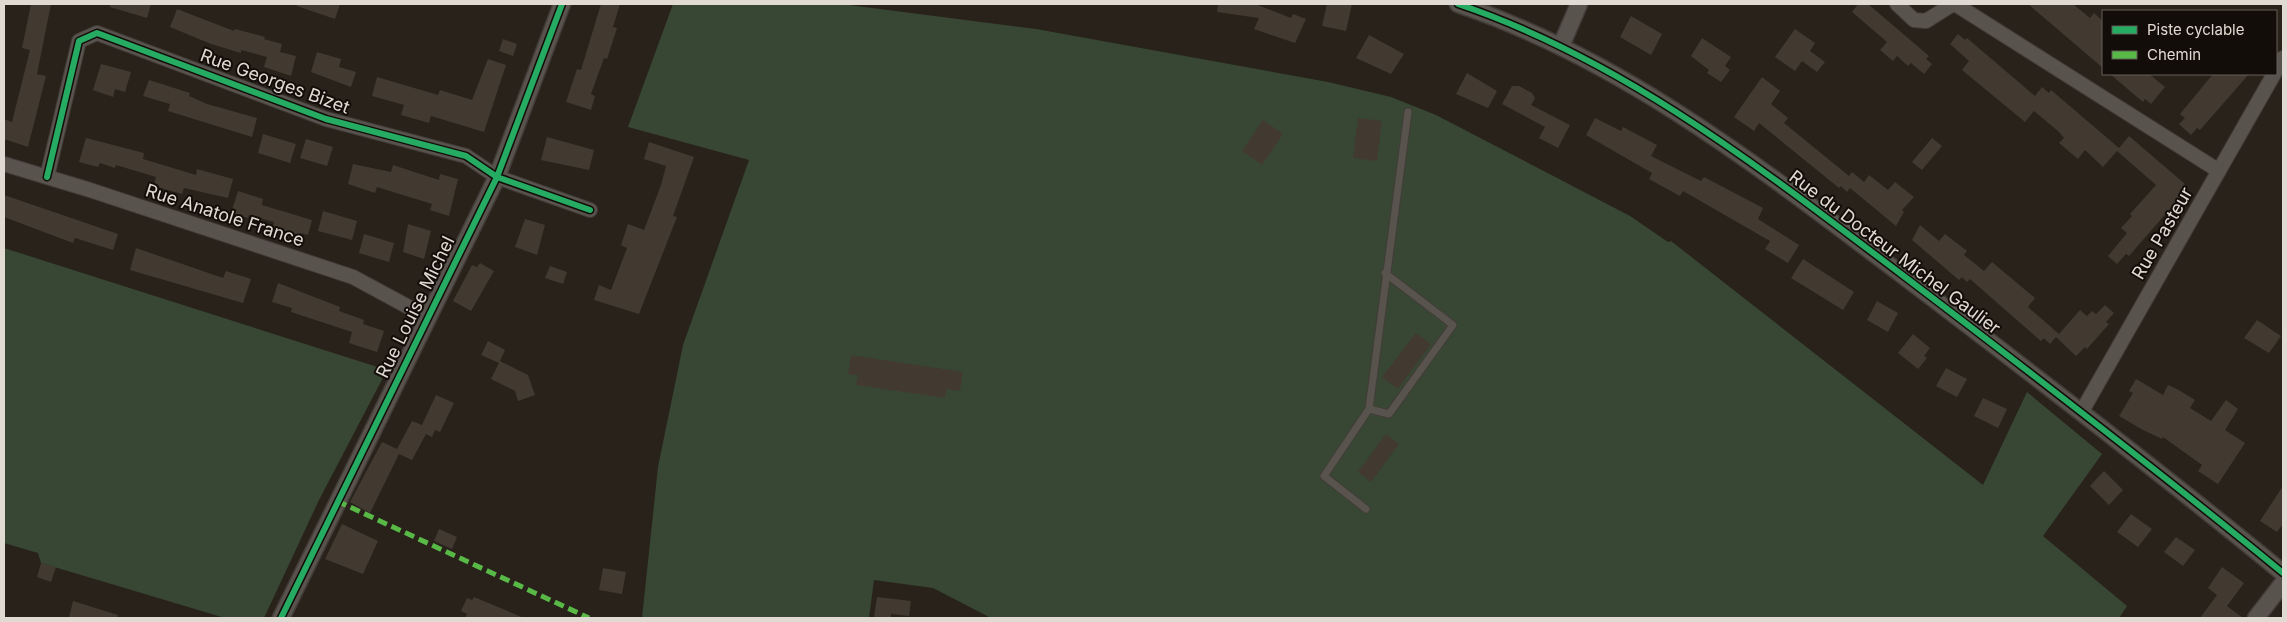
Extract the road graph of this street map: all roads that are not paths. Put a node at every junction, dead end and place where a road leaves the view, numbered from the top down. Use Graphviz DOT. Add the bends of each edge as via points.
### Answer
graph roads {
  1 [pos="562,4"];
  2 [pos="1458,4"];
  3 [pos="1579,4"];
  4 [pos="1898,4"];
  5 [pos="1954,4"];
  6 [pos="1561,46"];
  7 [pos="2273,75"];
  8 [pos="1408,112"];
  9 [pos="4,164"];
  10 [pos="2219,171"];
  11 [pos="47,177"];
  12 [pos="497,177"];
  13 [pos="590,210"];
  14 [pos="1385,273"];
  15 [pos="427,317"];
  16 [pos="1369,410"];
  17 [pos="2082,411"];
  18 [pos="1366,509"];
  19 [pos="2283,573"];
  20 [pos="2283,582"];
  21 [pos="281,618"];
  22 [pos="2256,618"];
  1 -- 12 [label="street, Rue Louise Michel"];
  2 -- 6 [label="street, Rue du Docteur Michel Gaulier"];
  3 -- 6 [label="street"];
  4 -- 5 [label="street" via="1914,20 1926,21"];
  5 -- 10 [label="street"];
  6 -- 17 [label="street, Rue du Docteur Michel Gaulier" via="1693,121"];
  7 -- 10 [label="street, Rue Pasteur"];
  8 -- 14 [label="lane"];
  9 -- 11 [label="street, Rue Anatole France"];
  10 -- 17 [label="street, Rue Pasteur"];
  11 -- 12 [label="street, Rue Georges Bizet" via="80,41 97,32 326,119 466,156"];
  11 -- 15 [label="street, Rue Anatole France" via="353,277"];
  12 -- 13 [label="street, Rue Georges Bizet"];
  12 -- 15 [label="street, Rue Louise Michel"];
  14 -- 16 [label="lane"];
  14 -- 16 [label="lane" via="1453,325 1389,414"];
  15 -- 21 [label="street, Rue Louise Michel"];
  16 -- 18 [label="lane" via="1324,476"];
  17 -- 19 [label="street, Rue du Docteur Michel Gaulier"];
  20 -- 22 [label="street"];
}
